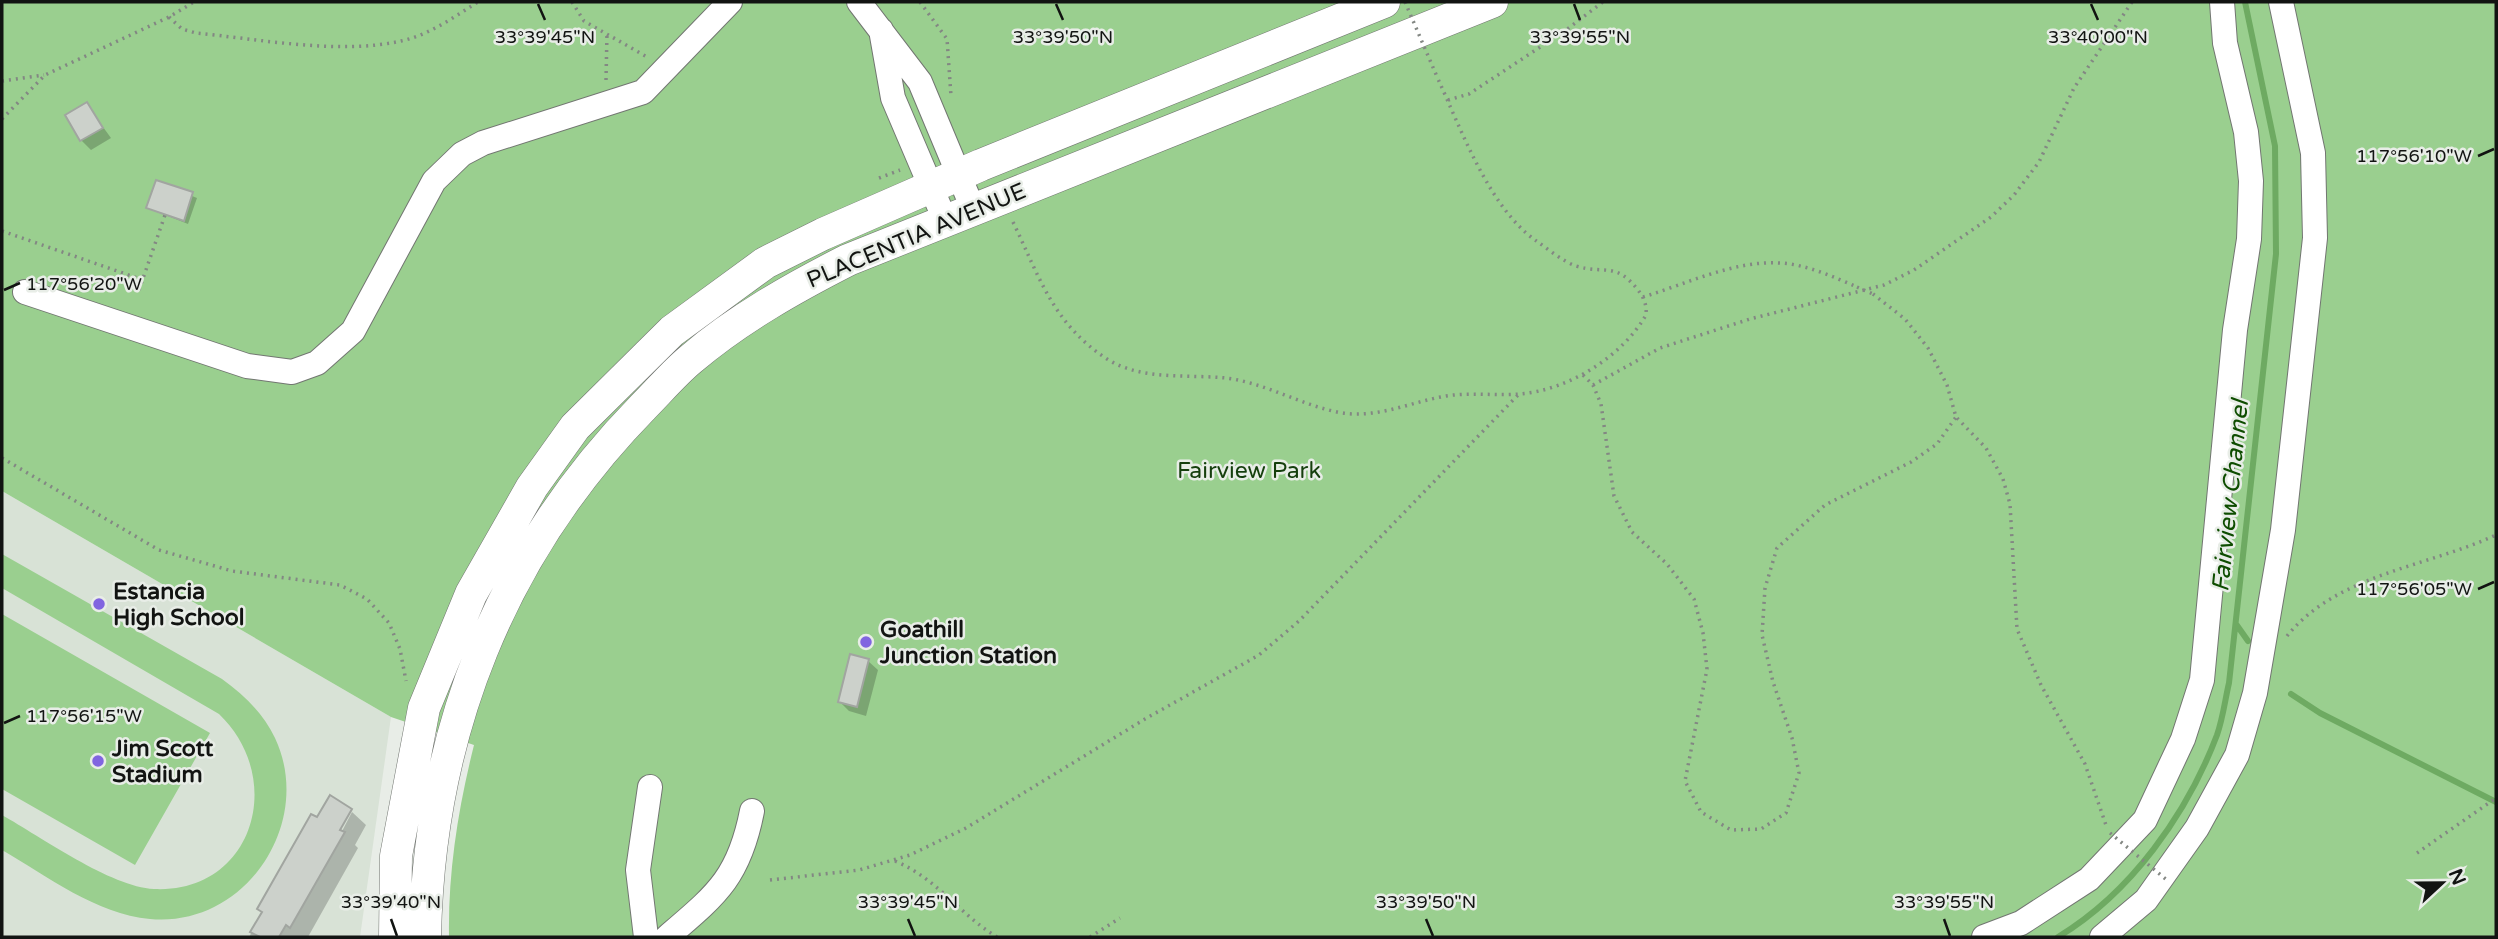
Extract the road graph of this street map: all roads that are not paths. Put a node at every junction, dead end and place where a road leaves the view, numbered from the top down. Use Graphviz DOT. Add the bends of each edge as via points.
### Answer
graph roads {
  1 [pos="730,2"];
  2 [pos="859,2"];
  3 [pos="1384,2"];
  4 [pos="1492,2"];
  5 [pos="2222,2"];
  6 [pos="2281,2"];
  7 [pos="881,29"];
  8 [pos="960,174"];
  9 [pos="930,186"];
  10 [pos="959,215"];
  11 [pos="25,292"];
  12 [pos="650,787"];
  13 [pos="752,811"];
  14 [pos="395,937"];
  15 [pos="425,937"];
  16 [pos="646,937"];
  17 [pos="667,937"];
  18 [pos="1984,937"];
  19 [pos="2102,937"];
  1 -- 11 [label="lane" via="643,92 483,143 462,154 434,181 353,331 317,363 292,372 247,366"];
  2 -- 7 [label="lane"];
  3 -- 8 [label="main road, PLACENTIA AVENUE"];
  4 -- 10 [label="main road, PLACENTIA AVENUE"];
  5 -- 18 [label="lane" via="2225,43 2246,132 2251,181 2249,239 2235,330 2202,680 2183,738 2145,820 2089,879 2021,923"];
  6 -- 19 [label="lane" via="2313,153 2315,225 2283,530 2255,693 2237,755 2197,828 2147,900"];
  7 -- 8 [label="lane" via="920,82"];
  7 -- 9 [label="lane" via="893,98"];
  8 -- 9 [label="main road, PLACENTIA AVENUE"];
  8 -- 10 [label="lane"];
  9 -- 10 [label="lane"];
  9 -- 14 [label="main road, PLACENTIA AVENUE" via="765,263 672,331 575,427 532,487 471,594 425,708 396,856"];
  10 -- 15 [label="main road, PLACENTIA AVENUE" via="848,260 726,331 690,360 611,440 562,504 531,548 483,640 455,720 437,798 425,892"];
  12 -- 16 [label="lane" via="639,870"];
  13 -- 17 [label="lane" via="738,862 721,890"];
}
